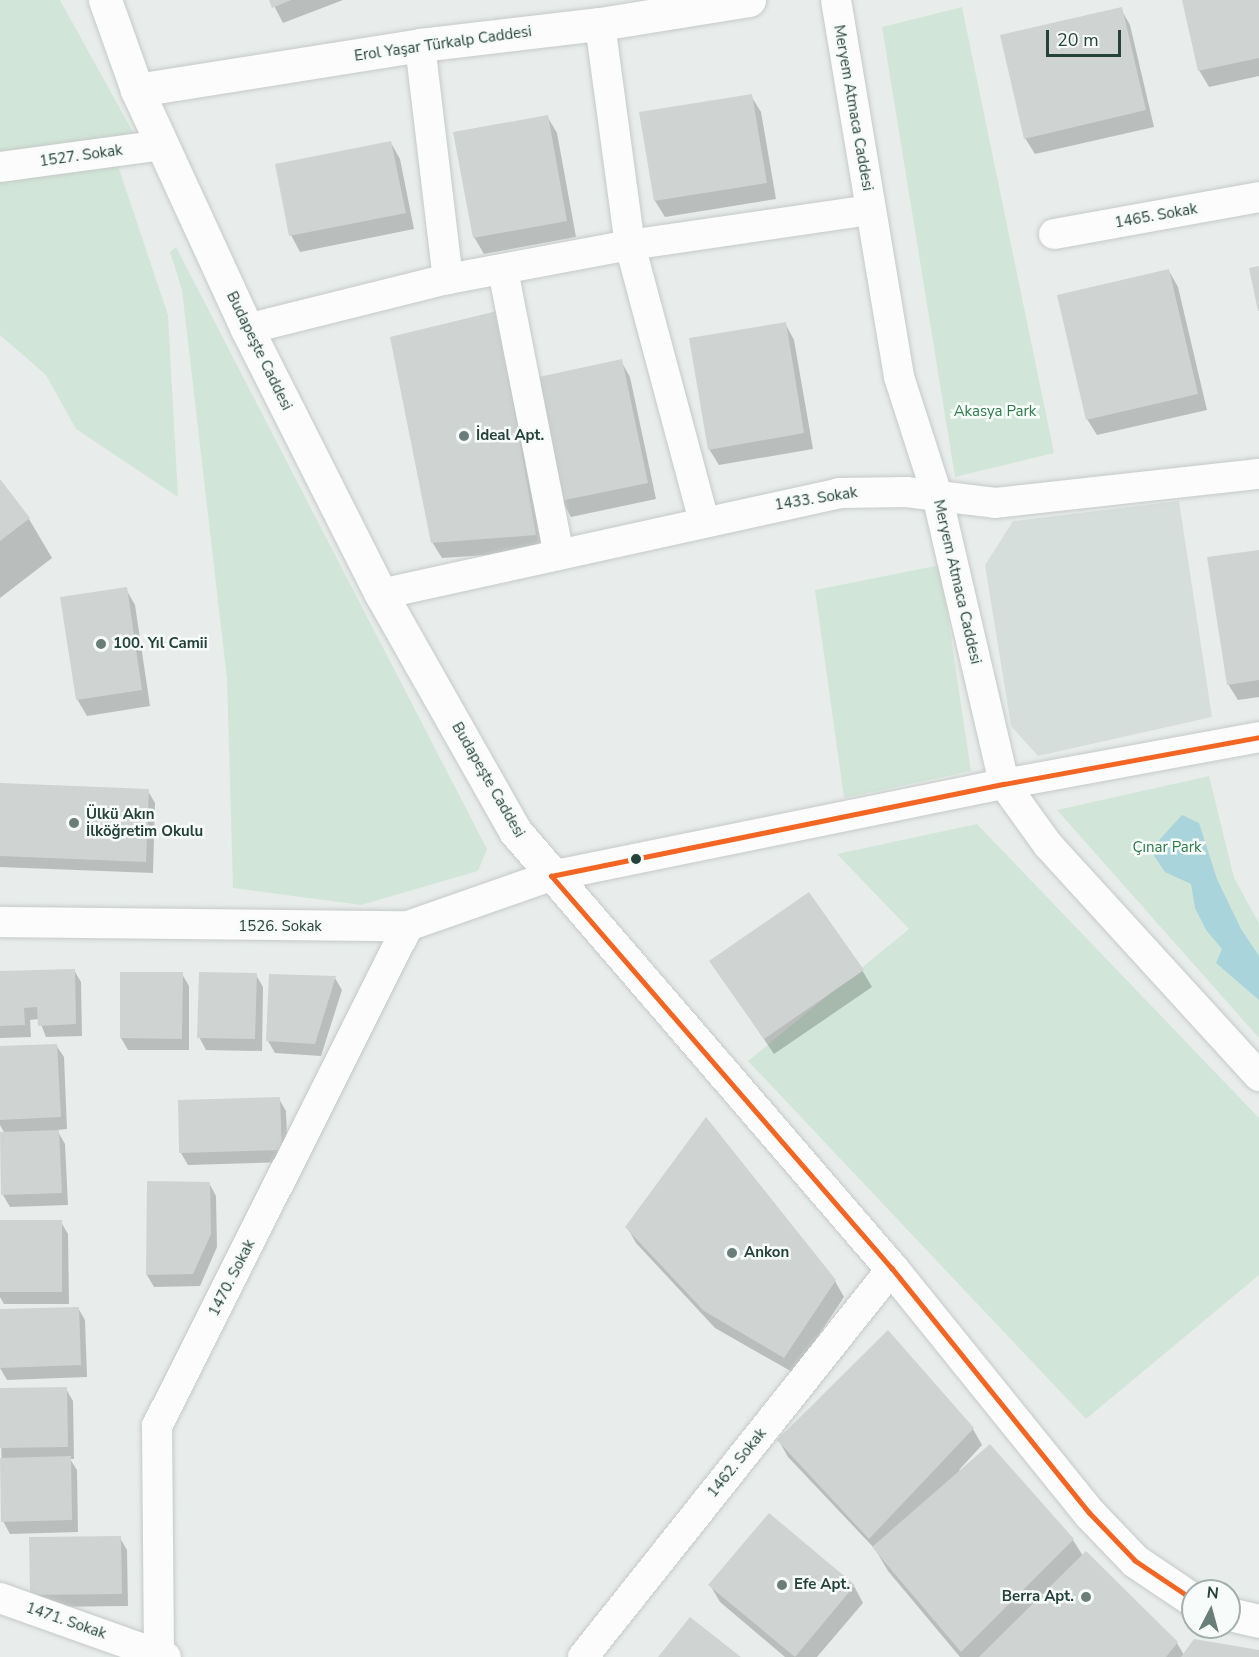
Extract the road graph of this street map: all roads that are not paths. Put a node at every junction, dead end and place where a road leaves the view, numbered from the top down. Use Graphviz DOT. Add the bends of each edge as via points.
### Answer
graph roads {
  1 [pos="105,0"];
  2 [pos="749,0"];
  3 [pos="836,0"];
  4 [pos="600,24"];
  5 [pos="420,45"];
  6 [pos="137,90"];
  7 [pos="162,145"];
  8 [pos="0,167"];
  9 [pos="1259,197"];
  10 [pos="870,210"];
  11 [pos="1054,234"];
  12 [pos="630,245"];
  13 [pos="503,270"];
  14 [pos="448,279"];
  15 [pos="247,329"];
  16 [pos="1259,474"];
  17 [pos="937,495"];
  18 [pos="704,521"];
  19 [pos="559,555"];
  20 [pos="381,594"];
  21 [pos="1259,737"];
  22 [pos="1004,784"];
  23 [pos="551,876"];
  24 [pos="0,922"];
  25 [pos="408,926"];
  26 [pos="1259,1076"];
  27 [pos="892,1269"];
  28 [pos="1181,1592"];
  29 [pos="0,1598"];
  30 [pos="1241,1617"];
  31 [pos="1259,1621"];
  32 [pos="162,1656"];
  33 [pos="583,1657"];
  1 -- 6 [label="street, Budapeşte Caddesi"];
  2 -- 4 [label="street, Erol Yaşar Türkalp Caddesi"];
  3 -- 10 [label="street, Meryem Atmaca Caddesi"];
  4 -- 5 [label="street, Erol Yaşar Türkalp Caddesi"];
  4 -- 12 [label="street"];
  5 -- 6 [label="street, Erol Yaşar Türkalp Caddesi"];
  5 -- 14 [label="street"];
  6 -- 7 [label="street, Budapeşte Caddesi"];
  7 -- 8 [label="street, 1527. Sokak"];
  7 -- 15 [label="street, Budapeşte Caddesi"];
  9 -- 11 [label="street, 1465. Sokak"];
  10 -- 12 [label="street"];
  10 -- 17 [label="street, Meryem Atmaca Caddesi" via="899,377"];
  12 -- 13 [label="street"];
  12 -- 18 [label="street"];
  13 -- 14 [label="street"];
  13 -- 19 [label="street"];
  14 -- 15 [label="street"];
  15 -- 20 [label="street, Budapeşte Caddesi"];
  16 -- 17 [label="street, 1433. Sokak" via="995,502"];
  17 -- 18 [label="street, 1433. Sokak" via="839,493"];
  17 -- 22 [label="street, Meryem Atmaca Caddesi"];
  18 -- 19 [label="street, 1433. Sokak"];
  19 -- 20 [label="street, 1433. Sokak"];
  20 -- 23 [label="street, Budapeşte Caddesi" via="515,831"];
  21 -- 22 [label="street, 1526. Sokak"];
  22 -- 23 [label="street, 1526. Sokak"];
  22 -- 26 [label="street, Meryem Atmaca Caddesi" via="1048,845"];
  23 -- 25 [label="street, 1526. Sokak"];
  23 -- 27 [label="street, Budapeşte Caddesi"];
  24 -- 25 [label="street, 1526. Sokak"];
  25 -- 32 [label="street, 1470. Sokak" via="157,1426"];
  27 -- 28 [label="street, Budapeşte Caddesi" via="1089,1513 1135,1561"];
  27 -- 33 [label="street, 1462. Sokak"];
  29 -- 32 [label="street, 1471. Sokak"];
  30 -- 31 [label="street"];
}
